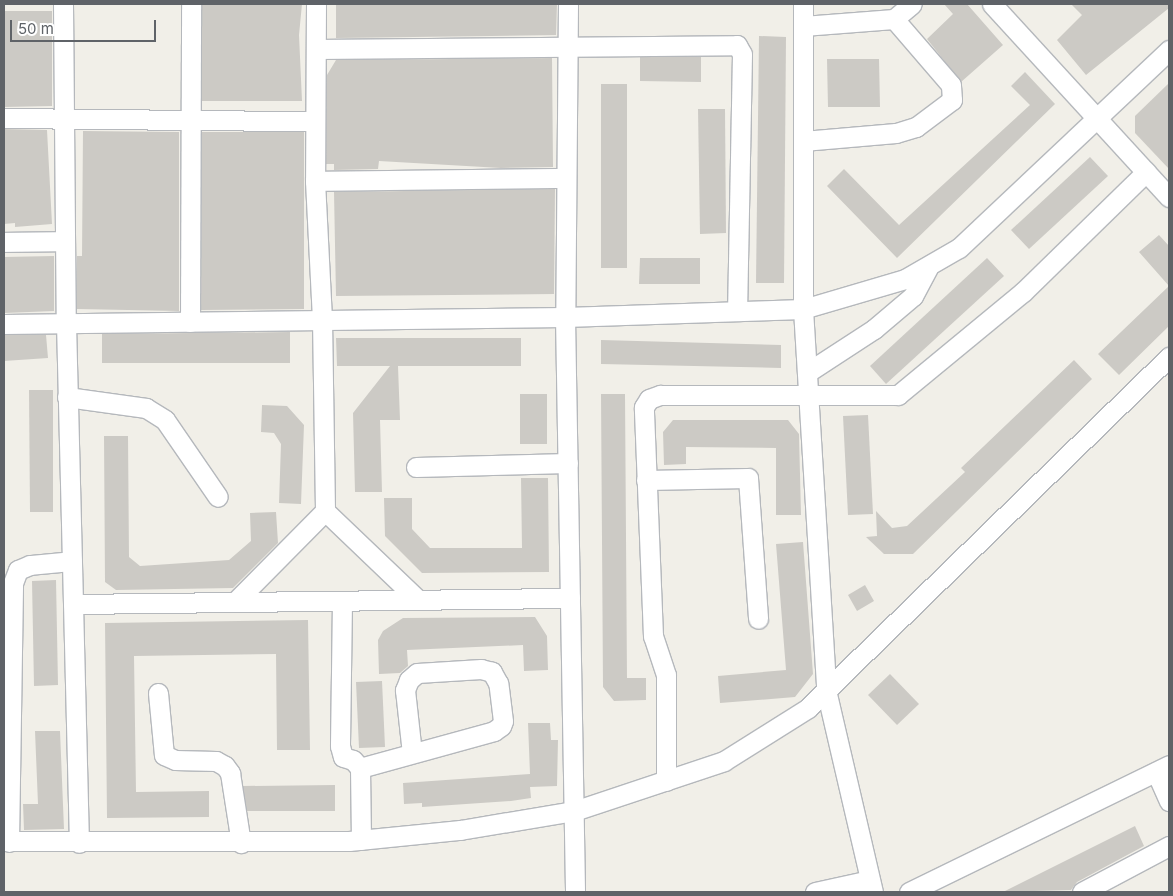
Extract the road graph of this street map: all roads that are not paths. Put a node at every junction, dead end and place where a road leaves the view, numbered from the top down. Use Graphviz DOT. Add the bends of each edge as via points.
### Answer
graph roads {
  1 [pos="63,4"];
  2 [pos="192,4"];
  3 [pos="316,4"];
  4 [pos="568,4"];
  5 [pos="802,4"];
  6 [pos="912,4"];
  7 [pos="992,4"];
  8 [pos="894,19"];
  9 [pos="803,26"];
  10 [pos="568,48"];
  11 [pos="316,50"];
  12 [pos="1169,50"];
  13 [pos="63,117"];
  14 [pos="4,118"];
  15 [pos="191,119"];
  16 [pos="1095,119"];
  17 [pos="315,121"];
  18 [pos="803,141"];
  19 [pos="1146,172"];
  20 [pos="566,178"];
  21 [pos="314,181"];
  22 [pos="1169,197"];
  23 [pos="65,241"];
  24 [pos="4,242"];
  25 [pos="928,268"];
  26 [pos="803,309"];
  27 [pos="737,311"];
  28 [pos="565,317"];
  29 [pos="322,319"];
  30 [pos="190,322"];
  31 [pos="66,323"];
  32 [pos="4,324"];
  33 [pos="1169,357"];
  34 [pos="808,372"];
  35 [pos="809,394"];
  36 [pos="67,397"];
  37 [pos="568,463"];
  38 [pos="416,467"];
  39 [pos="646,480"];
  40 [pos="218,497"];
  41 [pos="325,511"];
  42 [pos="72,561"];
  43 [pos="570,598"];
  44 [pos="418,600"];
  45 [pos="342,601"];
  46 [pos="235,602"];
  47 [pos="73,604"];
  48 [pos="758,619"];
  49 [pos="826,690"];
  50 [pos="158,693"];
  51 [pos="412,754"];
  52 [pos="360,768"];
  53 [pos="1163,768"];
  54 [pos="666,782"];
  55 [pos="1169,801"];
  56 [pos="574,810"];
  57 [pos="361,840"];
  58 [pos="7,841"];
  59 [pos="240,843"];
  60 [pos="80,844"];
  61 [pos="1169,846"];
  62 [pos="872,886"];
  63 [pos="575,892"];
  64 [pos="815,892"];
  65 [pos="909,892"];
  66 [pos="1082,892"];
  1 -- 13 [label="street"];
  2 -- 15 [label="street"];
  3 -- 11 [label="street"];
  4 -- 10 [label="street"];
  5 -- 9 [label="street"];
  6 -- 8 [label="street"];
  7 -- 16 [label="street"];
  8 -- 9 [label="street"];
  8 -- 18 [label="street" via="951,85 952,100 916,127 896,133"];
  9 -- 18 [label="street"];
  10 -- 11 [label="street"];
  10 -- 20 [label="street"];
  10 -- 27 [label="street" via="731,42 741,49"];
  11 -- 17 [label="street"];
  12 -- 16 [label="street"];
  13 -- 14 [label="street"];
  13 -- 15 [label="street"];
  13 -- 23 [label="street"];
  15 -- 17 [label="street"];
  15 -- 30 [label="street"];
  16 -- 19 [label="street"];
  16 -- 25 [label="street" via="960,248"];
  17 -- 21 [label="street"];
  18 -- 26 [label="street"];
  19 -- 22 [label="street"];
  19 -- 35 [label="street" via="1023,292 905,390 882,398"];
  20 -- 21 [label="street"];
  20 -- 28 [label="street"];
  21 -- 29 [label="street"];
  23 -- 24 [label="street"];
  23 -- 31 [label="street"];
  25 -- 26 [label="street" via="905,279"];
  25 -- 34 [label="street" via="906,301 874,329"];
  26 -- 27 [label="street"];
  26 -- 34 [label="street"];
  27 -- 28 [label="street"];
  28 -- 29 [label="street"];
  28 -- 37 [label="street"];
  29 -- 30 [label="street"];
  29 -- 41 [label="street"];
  30 -- 31 [label="street"];
  31 -- 32 [label="street"];
  31 -- 36 [label="street"];
  33 -- 49 [label="street"];
  34 -- 35 [label="street"];
  35 -- 39 [label="street" via="660,395 649,399 644,408"];
  35 -- 49 [label="street"];
  36 -- 40 [label="street" via="146,408 165,420"];
  36 -- 42 [label="street"];
  37 -- 38 [label="street"];
  37 -- 43 [label="street"];
  39 -- 48 [label="street" via="748,478"];
  39 -- 54 [label="street" via="653,636 666,676"];
  41 -- 44 [label="street"];
  41 -- 46 [label="street"];
  42 -- 47 [label="street"];
  42 -- 58 [label="street" via="30,565 18,570 13,583"];
  43 -- 44 [label="street"];
  43 -- 56 [label="street"];
  44 -- 45 [label="street"];
  45 -- 46 [label="street"];
  45 -- 52 [label="street" via="340,746 344,757 353,760"];
  46 -- 47 [label="street"];
  47 -- 60 [label="street"];
  49 -- 54 [label="street" via="808,708 724,761"];
  49 -- 62 [label="street"];
  50 -- 59 [label="street" via="164,755 175,760 216,761 230,773"];
  51 -- 51 [label="street" via="500,726 503,721 498,682 492,672 481,669 417,673 409,680 405,690"];
  51 -- 52 [label="street"];
  52 -- 57 [label="street"];
  53 -- 55 [label="street"];
  53 -- 65 [label="street"];
  54 -- 56 [label="street"];
  56 -- 57 [label="street" via="460,830"];
  56 -- 63 [label="street"];
  57 -- 59 [label="street"];
  58 -- 60 [label="street"];
  59 -- 60 [label="street"];
  61 -- 66 [label="street"];
  62 -- 64 [label="street"];
}
